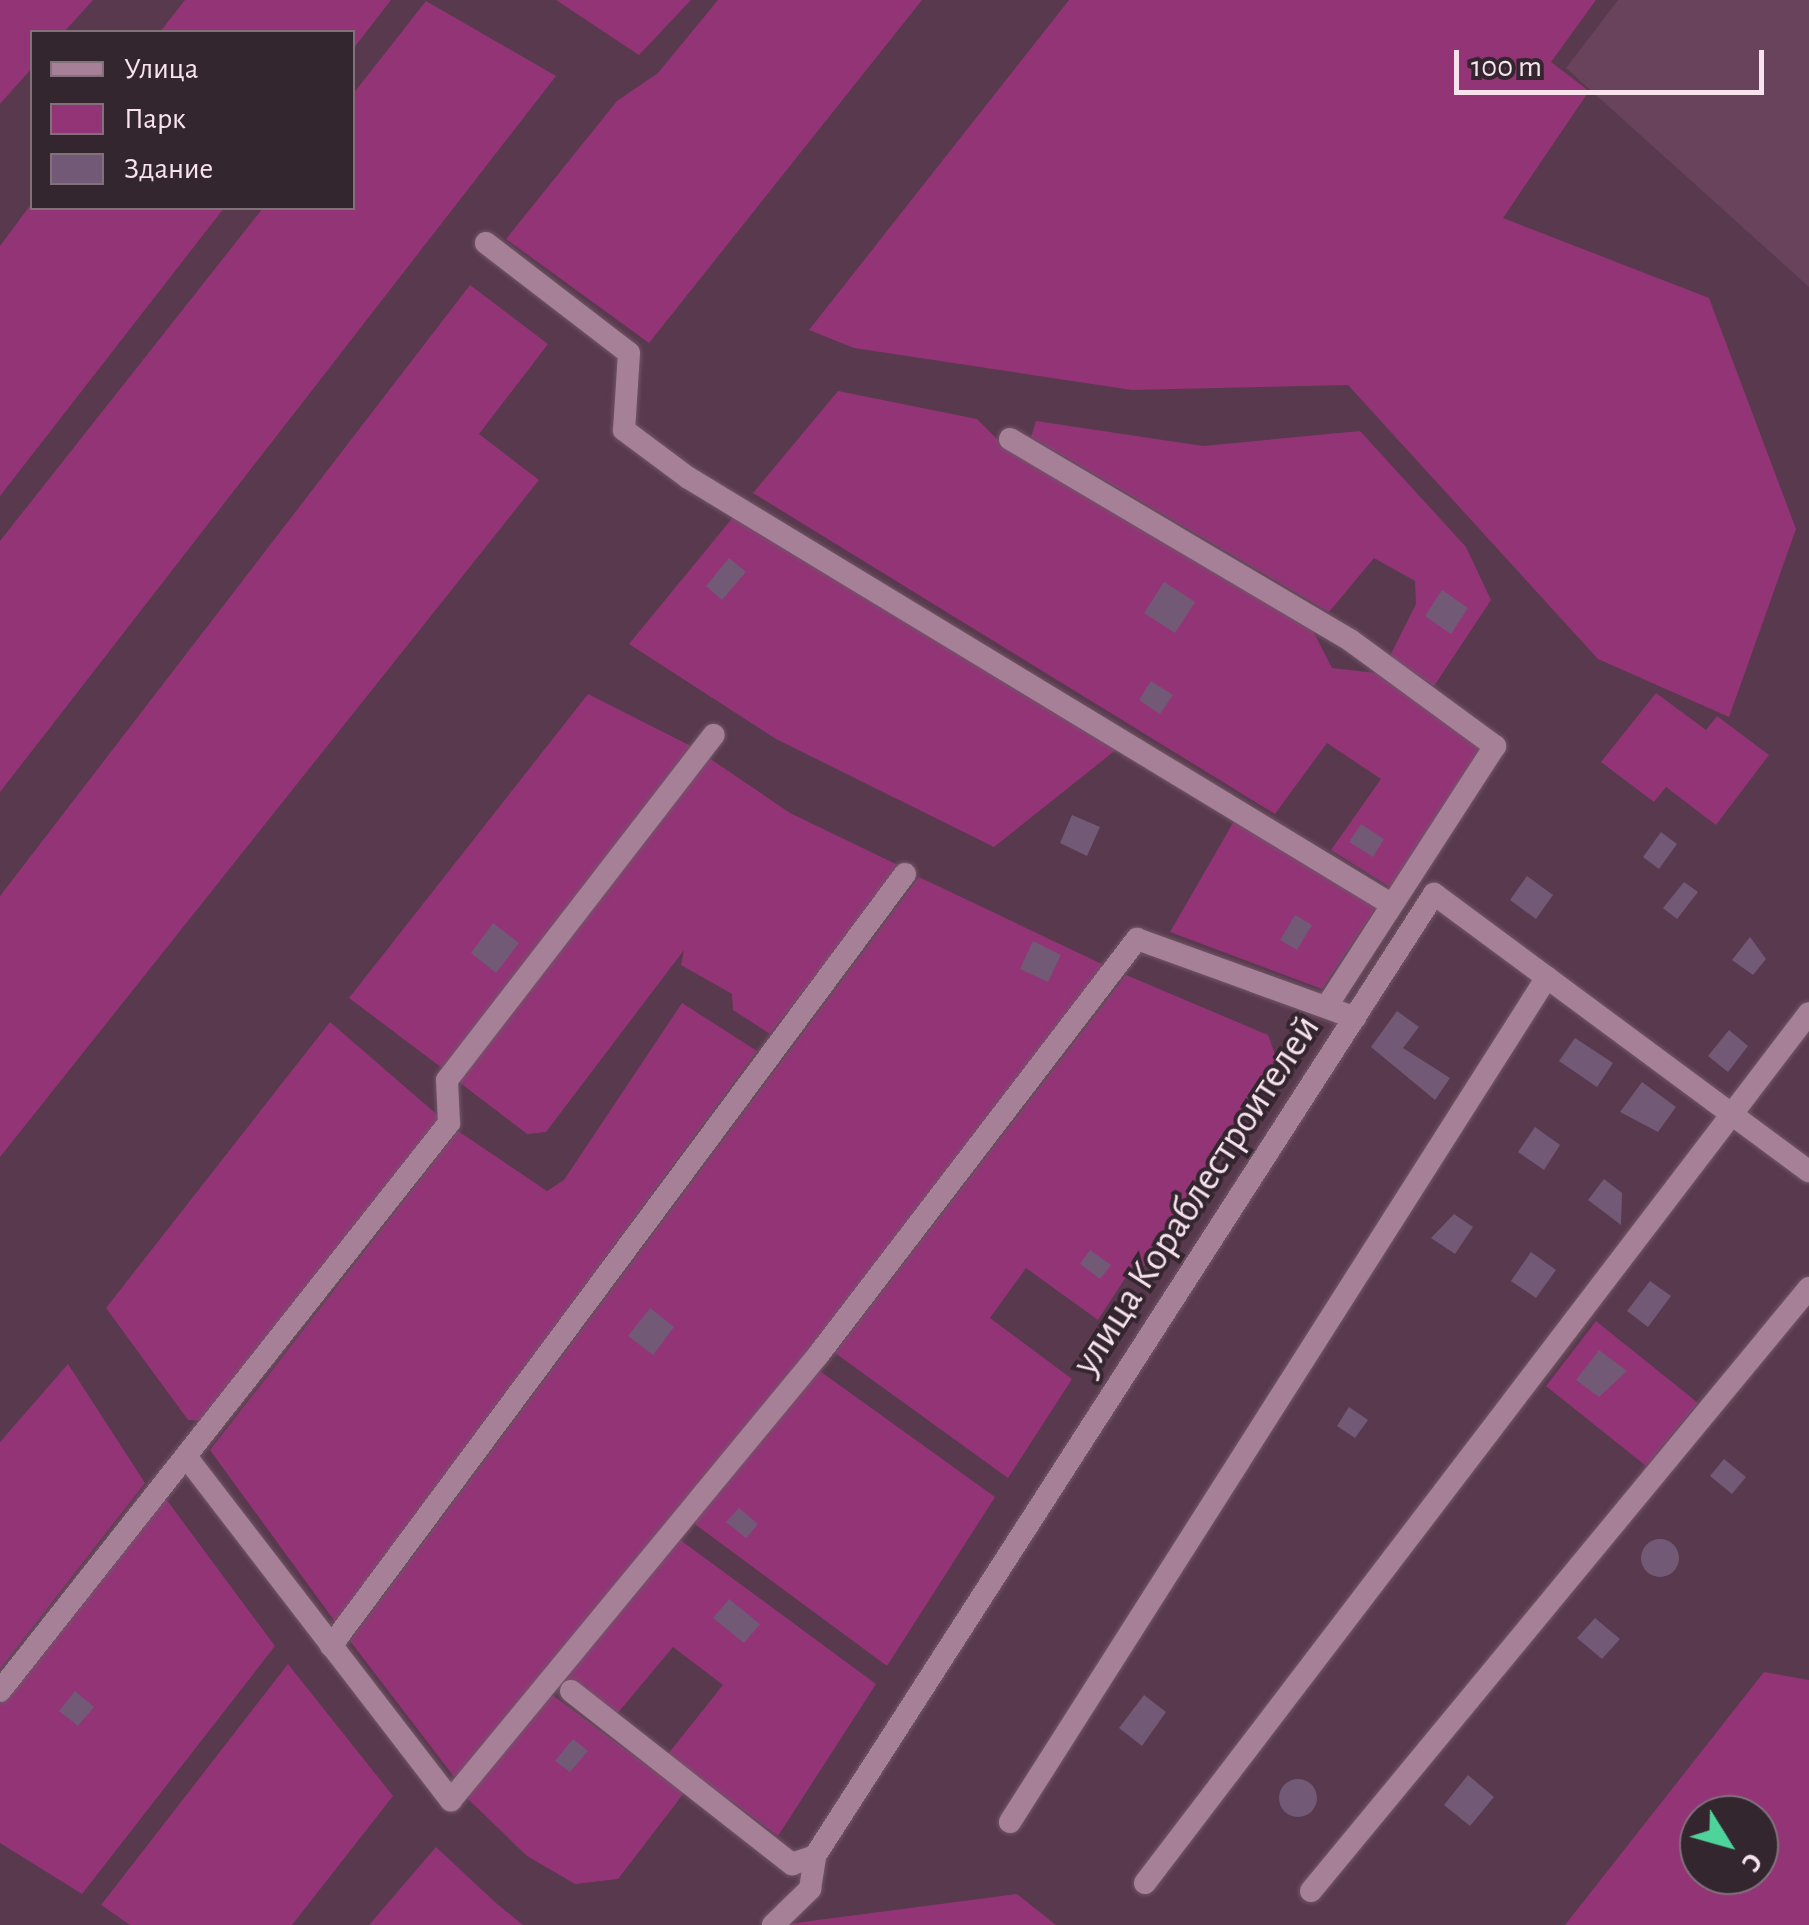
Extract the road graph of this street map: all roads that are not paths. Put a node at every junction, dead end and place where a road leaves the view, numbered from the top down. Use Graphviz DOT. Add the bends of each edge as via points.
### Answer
graph roads {
  1 [pos="486,243"];
  2 [pos="1010,439"];
  3 [pos="714,736"];
  4 [pos="905,874"];
  5 [pos="1391,904"];
  6 [pos="1547,977"];
  7 [pos="1326,1007"];
  8 [pos="1809,1013"];
  9 [pos="1355,1018"];
  10 [pos="1736,1110"];
  11 [pos="1809,1171"];
  12 [pos="1809,1288"];
  13 [pos="188,1459"];
  14 [pos="331,1646"];
  15 [pos="0,1691"];
  16 [pos="571,1691"];
  17 [pos="1010,1822"];
  18 [pos="815,1856"];
  19 [pos="1145,1883"];
  20 [pos="1311,1891"];
  21 [pos="773,1925"];
  1 -- 5 [label="street" via="629,353 624,430 687,477"];
  2 -- 5 [label="street" via="1350,640 1495,746"];
  3 -- 13 [label="street" via="447,1080 449,1123"];
  4 -- 14 [label="street"];
  5 -- 7 [label="street"];
  6 -- 9 [label="street, улица Кораблестроителей" via="1434,894"];
  6 -- 10 [label="street, улица Кораблестроителей"];
  6 -- 17 [label="street"];
  7 -- 9 [label="street"];
  7 -- 14 [label="street" via="1138,939 819,1354 451,1800"];
  8 -- 10 [label="street"];
  9 -- 18 [label="street, улица Кораблестроителей"];
  10 -- 11 [label="street, улица Кораблестроителей"];
  10 -- 19 [label="street"];
  12 -- 20 [label="street"];
  13 -- 14 [label="street"];
  13 -- 15 [label="street"];
  16 -- 18 [label="street" via="792,1864"];
  18 -- 21 [label="street, улица Кораблестроителей" via="810,1889"];
}
